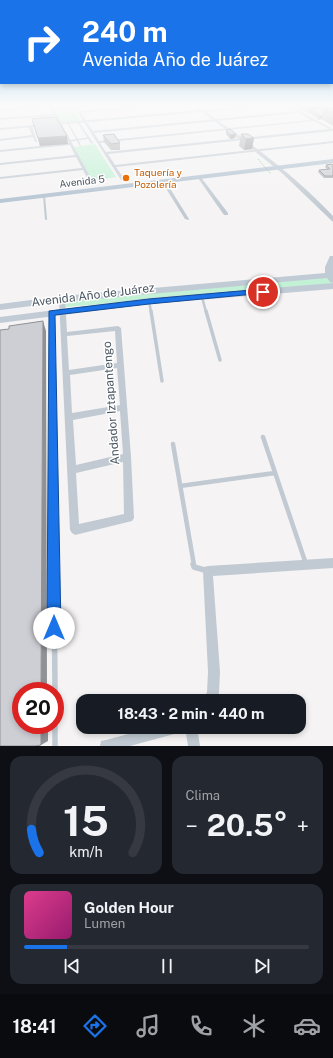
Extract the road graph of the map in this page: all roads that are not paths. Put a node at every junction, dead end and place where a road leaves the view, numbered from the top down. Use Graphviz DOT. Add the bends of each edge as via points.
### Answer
graph roads {
  1 [pos="35,140"];
  2 [pos="77,140"];
  3 [pos="90,140"];
  4 [pos="120,140"];
  5 [pos="234,140"];
  6 [pos="243,140"];
  7 [pos="70,142"];
  8 [pos="98,142"];
  9 [pos="333,142"];
  10 [pos="92,143"];
  11 [pos="80,145"];
  12 [pos="38,148"];
  13 [pos="257,150"];
  14 [pos="0,151"];
  15 [pos="105,153"];
  16 [pos="78,156"];
  17 [pos="333,156"];
  18 [pos="333,161"];
  19 [pos="274,162"];
  20 [pos="0,164"];
  21 [pos="114,166"];
  22 [pos="280,168"];
  23 [pos="84,169"];
  24 [pos="0,178"];
  25 [pos="199,178"];
  26 [pos="123,180"];
  27 [pos="164,182"];
  28 [pos="92,184"];
  29 [pos="0,195"];
  30 [pos="44,196"];
  31 [pos="0,201"];
  32 [pos="226,214"];
  33 [pos="188,219"];
  34 [pos="46,220"];
  35 [pos="333,220"];
  36 [pos="333,258"];
  37 [pos="331,278"];
  38 [pos="333,286"];
  39 [pos="202,297"];
  40 [pos="62,299"];
  41 [pos="149,301"];
  42 [pos="0,307"];
  43 [pos="63,312"];
  44 [pos="51,313"];
  45 [pos="0,320"];
  46 [pos="64,334"];
  47 [pos="220,360"];
  48 [pos="121,365"];
  49 [pos="67,373"];
  50 [pos="162,382"];
  51 [pos="124,407"];
  52 [pos="69,417"];
  53 [pos="263,436"];
  54 [pos="173,444"];
  55 [pos="127,457"];
  56 [pos="71,470"];
  57 [pos="275,473"];
  58 [pos="180,486"];
  59 [pos="333,563"];
  60 [pos="306,564"];
  61 [pos="208,571"];
  62 [pos="55,682"];
  63 [pos="212,694"];
  64 [pos="55,734"];
  65 [pos="151,734"];
  66 [pos="192,734"];
  67 [pos="55,746"];
  68 [pos="106,746"];
  69 [pos="194,746"];
  1 -- 12 [label="street"];
  2 -- 7 [label="lane"];
  2 -- 11 [label="lane"];
  3 -- 10 [label="lane"];
  4 -- 8 [label="street"];
  5 -- 15 [label="street"];
  6 -- 13 [label="street"];
  7 -- 12 [label="street"];
  7 -- 16 [label="street"];
  8 -- 15 [label="street"];
  9 -- 13 [label="street"];
  12 -- 14 [label="street"];
  13 -- 19 [label="street"];
  13 -- 21 [label="street"];
  15 -- 21 [label="street"];
  16 -- 20 [label="street"];
  16 -- 23 [label="street"];
  17 -- 19 [label="main road, Avenida 5"];
  18 -- 22 [label="main road, Avenida 5"];
  19 -- 22 [label="street"];
  19 -- 26 [label="main road, Avenida 5"];
  21 -- 26 [label="street"];
  22 -- 25 [label="main road, Avenida 5"];
  22 -- 35 [label="street"];
  23 -- 24 [label="street"];
  23 -- 28 [label="street"];
  25 -- 27 [label="main road, Avenida 5"];
  25 -- 32 [label="street"];
  26 -- 28 [label="main road, Avenida 5"];
  27 -- 30 [label="main road, Avenida 5"];
  27 -- 33 [label="street"];
  28 -- 29 [label="main road, Avenida 5"];
  30 -- 31 [label="main road, Avenida 5"];
  30 -- 34 [label="lane"];
  36 -- 37 [label="main road" via="328,266"];
  37 -- 40 [label="main road, Avenida Año de Juárez"];
  38 -- 39 [label="main road, Avenida Año de Juárez"];
  39 -- 41 [label="main road, Avenida Año de Juárez"];
  39 -- 47 [label="lane"];
  40 -- 42 [label="main road, Avenida Año de Juárez"];
  40 -- 43 [label="street"];
  41 -- 43 [label="main road, Avenida Año de Juárez"];
  41 -- 50 [label="lane"];
  43 -- 44 [label="main road, Avenida Año de Juárez"];
  43 -- 46 [label="street"];
  44 -- 45 [label="main road, Avenida Año de Juárez"];
  44 -- 62 [label="lane"];
  46 -- 48 [label="street, Andador Iztapantengo" via="118,328"];
  46 -- 49 [label="street"];
  48 -- 49 [label="street"];
  48 -- 51 [label="street, Andador Iztapantengo"];
  49 -- 52 [label="street"];
  51 -- 52 [label="street"];
  51 -- 55 [label="street, Andador Iztapantengo"];
  52 -- 56 [label="street"];
  53 -- 57 [label="lane"];
  54 -- 58 [label="lane"];
  55 -- 56 [label="street"];
  55 -- 56 [label="street, Andador Iztapantengo" via="129,518 75,530"];
  57 -- 58 [label="lane"];
  57 -- 60 [label="lane"];
  58 -- 61 [label="lane" via="194,567"];
  59 -- 60 [label="street"];
  60 -- 61 [label="street"];
  61 -- 63 [label="street" via="214,672"];
  64 -- 67 [label="lane"];
  65 -- 68 [label="street"];
  66 -- 69 [label="street"];
}
